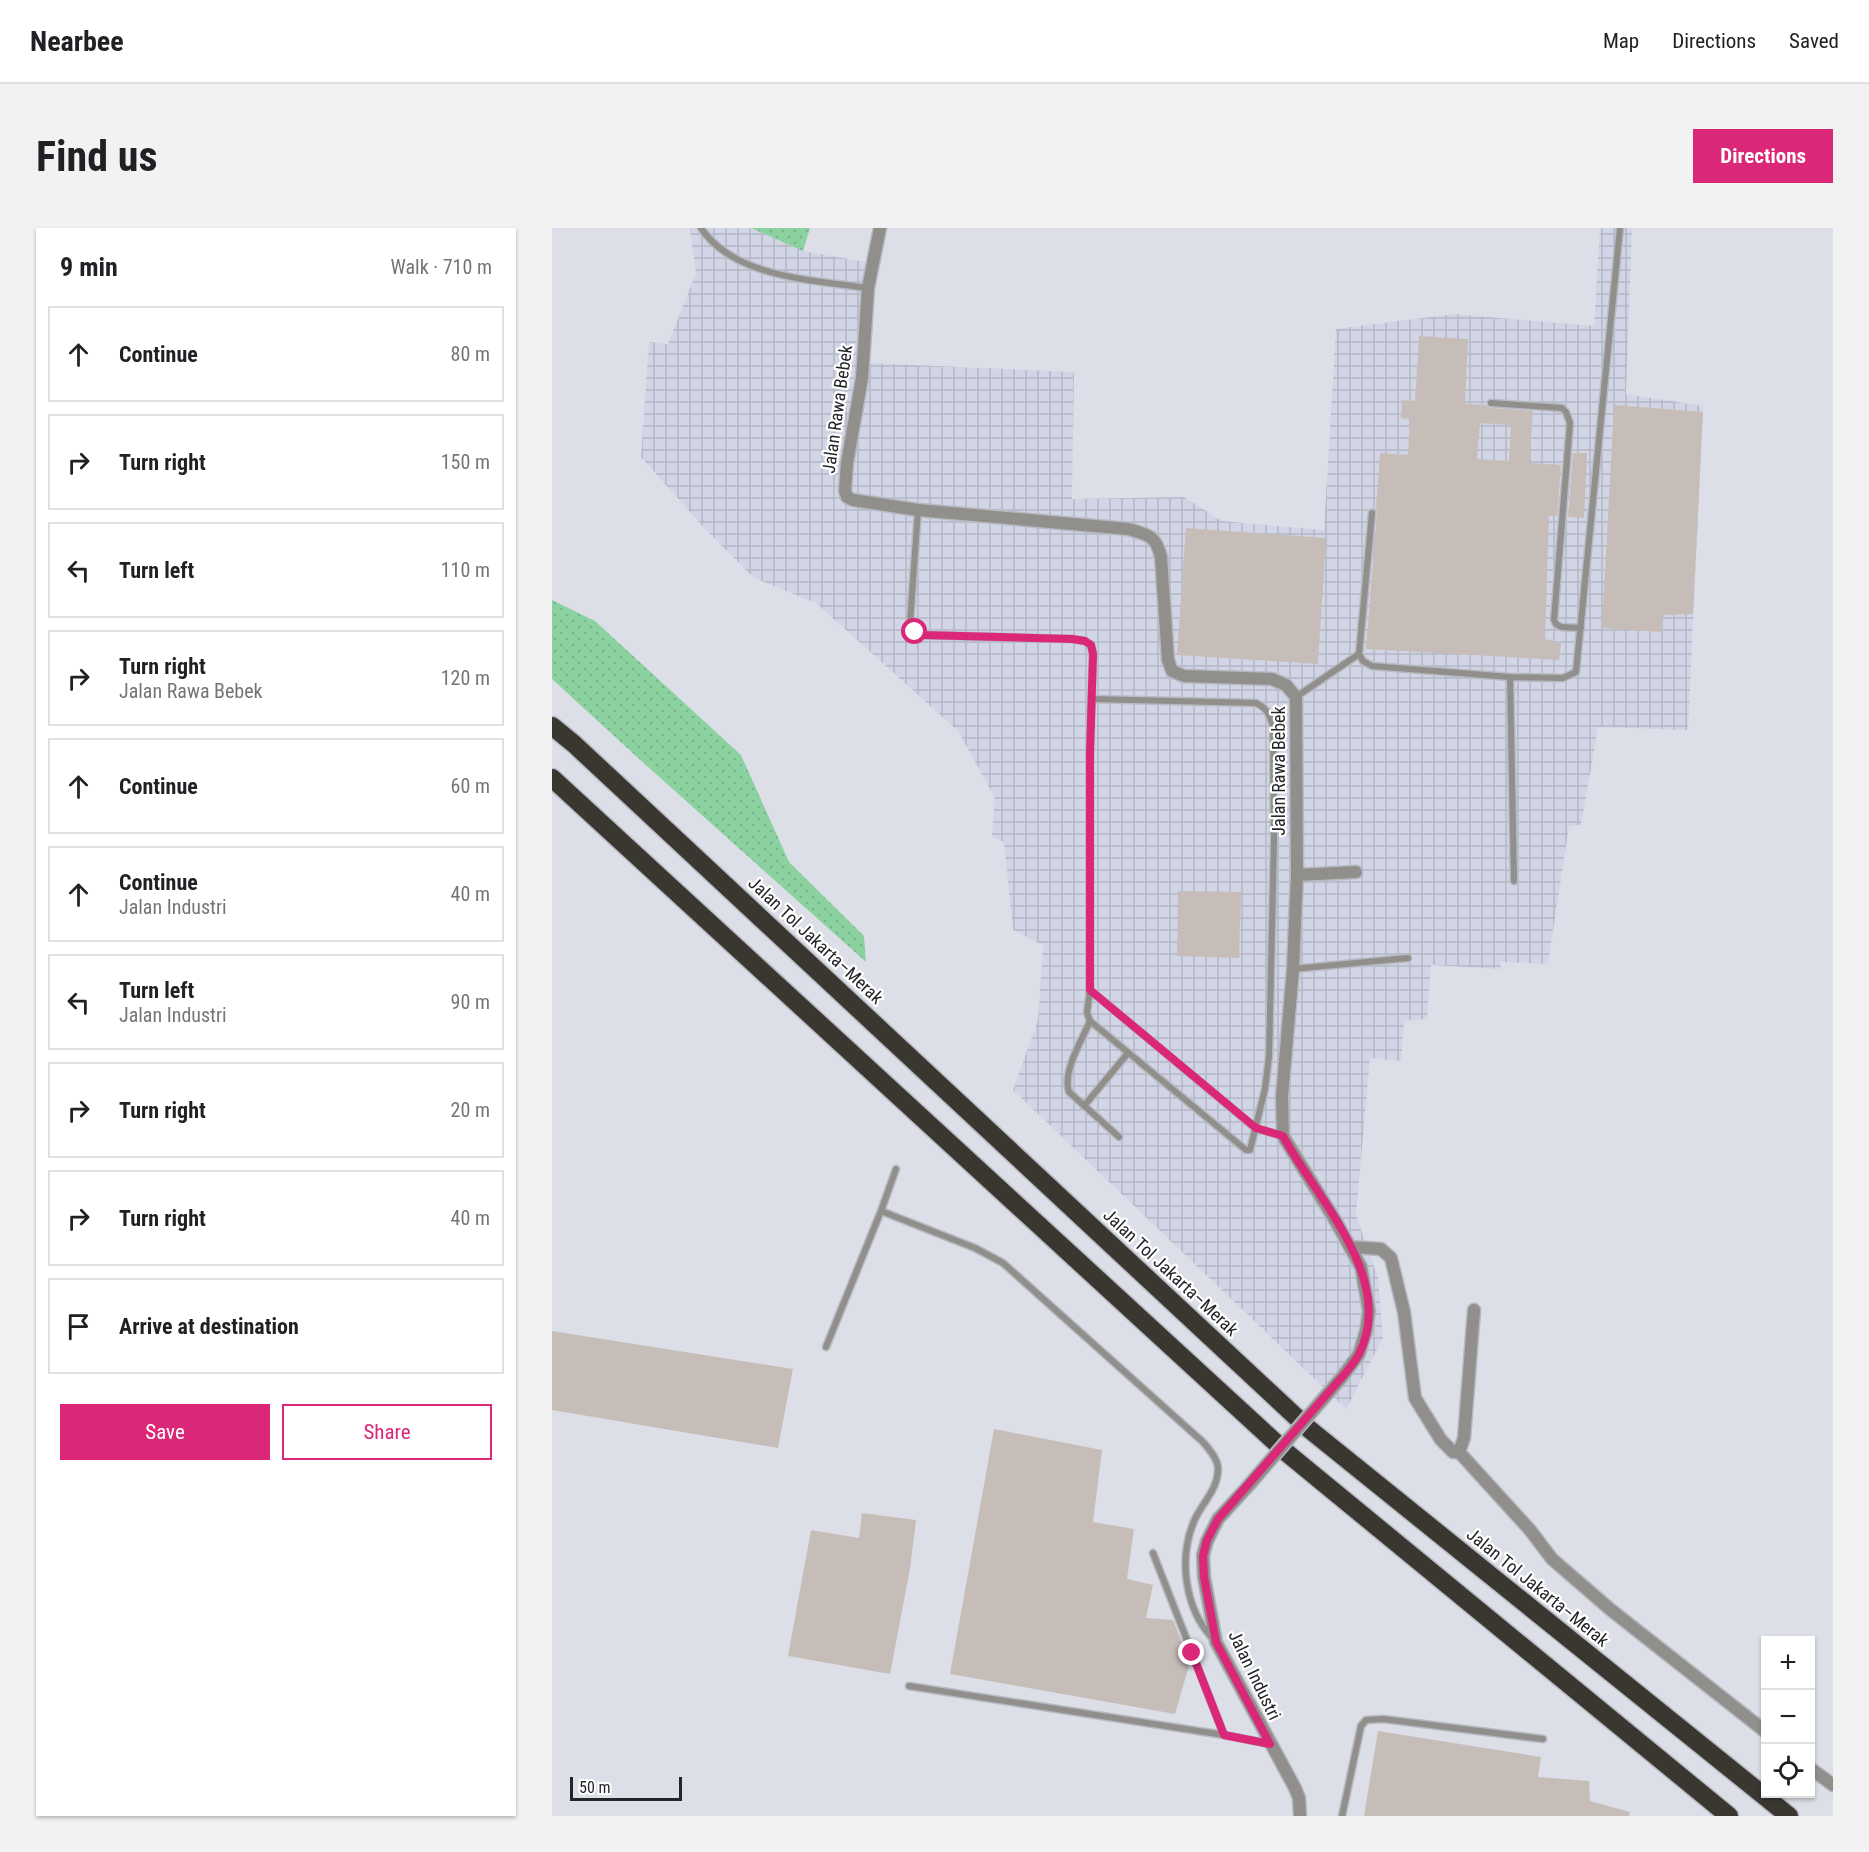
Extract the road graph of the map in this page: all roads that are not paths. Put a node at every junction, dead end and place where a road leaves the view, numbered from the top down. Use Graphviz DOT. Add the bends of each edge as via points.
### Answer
graph roads {
  1 [pos="701,228"];
  2 [pos="880,228"];
  3 [pos="1620,228"];
  4 [pos="868,288"];
  5 [pos="1491,403"];
  6 [pos="918,510"];
  7 [pos="1372,513"];
  8 [pos="1581,628"];
  9 [pos="1359,654"];
  10 [pos="1510,677"];
  11 [pos="1296,697"];
  12 [pos="1092,699"];
  13 [pos="552,726"];
  14 [pos="552,778"];
  15 [pos="1356,872"];
  16 [pos="1297,875"];
  17 [pos="1514,881"];
  18 [pos="1408,958"];
  19 [pos="1293,969"];
  20 [pos="1090,990"];
  21 [pos="1090,1021"];
  22 [pos="1128,1053"];
  23 [pos="1084,1106"];
  24 [pos="1256,1128"];
  25 [pos="1283,1136"];
  26 [pos="1119,1137"];
  27 [pos="896,1169"];
  28 [pos="881,1211"];
  29 [pos="1350,1247"];
  30 [pos="1474,1310"];
  31 [pos="826,1347"];
  32 [pos="1459,1452"];
  33 [pos="1153,1553"];
  34 [pos="1216,1642"];
  35 [pos="909,1686"];
  36 [pos="1761,1728"];
  37 [pos="1224,1735"];
  38 [pos="1543,1739"];
  39 [pos="1270,1744"];
  40 [pos="1815,1771"];
  41 [pos="1833,1785"];
  42 [pos="1300,1816"];
  43 [pos="1342,1816"];
  44 [pos="1730,1816"];
  45 [pos="1789,1816"];
  1 -- 4 [label="lane" via="735,260 797,278"];
  2 -- 4 [label="street, Jalan Rawa Bebek"];
  3 -- 8 [label="lane"];
  4 -- 6 [label="street, Jalan Rawa Bebek" via="862,378 845,491 853,500"];
  5 -- 8 [label="lane" via="1562,408 1568,416 1554,620 1562,627"];
  6 -- 11 [label="street, Jalan Rawa Bebek" via="1128,529 1146,534 1158,543 1161,558 1172,671 1184,676 1272,679 1286,685"];
  6 -- 12 [label="lane" via="910,623 915,632 1088,642 1093,654"];
  7 -- 9 [label="lane"];
  8 -- 10 [label="lane" via="1579,666 1572,675"];
  9 -- 10 [label="lane" via="1372,666"];
  9 -- 11 [label="lane"];
  10 -- 17 [label="lane"];
  11 -- 16 [label="street, Jalan Rawa Bebek"];
  12 -- 20 [label="lane"];
  12 -- 24 [label="lane" via="1256,703 1270,716 1274,841 1271,998 1265,1089"];
  13 -- 45 [label="highway, Jalan Tol Jakarta–Merak" via="1309,1429"];
  14 -- 44 [label="highway" via="1287,1453"];
  15 -- 16 [label="street"];
  16 -- 19 [label="street, Jalan Rawa Bebek"];
  18 -- 19 [label="lane"];
  19 -- 25 [label="street, Jalan Rawa Bebek" via="1282,1096"];
  20 -- 21 [label="lane"];
  20 -- 24 [label="lane"];
  21 -- 22 [label="lane"];
  21 -- 23 [label="lane" via="1066,1083 1069,1092"];
  22 -- 23 [label="lane"];
  22 -- 24 [label="lane" via="1246,1150 1250,1150"];
  23 -- 26 [label="lane"];
  24 -- 25 [label="lane"];
  25 -- 29 [label="street"];
  27 -- 28 [label="lane"];
  28 -- 31 [label="lane"];
  28 -- 34 [label="lane" via="1003,1263 1212,1452 1218,1468 1216,1482 1188,1536 1185,1558 1193,1605 1203,1629"];
  29 -- 32 [label="street" via="1381,1249 1391,1258 1404,1312 1415,1398 1441,1440 1453,1452"];
  29 -- 34 [label="street, Jalan Industri, bridge" via="1361,1267 1369,1311 1359,1354 1218,1519 1207,1540 1204,1577"];
  30 -- 32 [label="street" via="1464,1438"];
  32 -- 36 [label="street" via="1561,1566"];
  33 -- 37 [label="lane"];
  34 -- 39 [label="street, Jalan Industri"];
  35 -- 37 [label="lane"];
  37 -- 39 [label="lane"];
  38 -- 43 [label="lane" via="1366,1720 1361,1726"];
  39 -- 42 [label="street, Jalan Industri" via="1295,1788"];
  40 -- 41 [label="street"];
}
